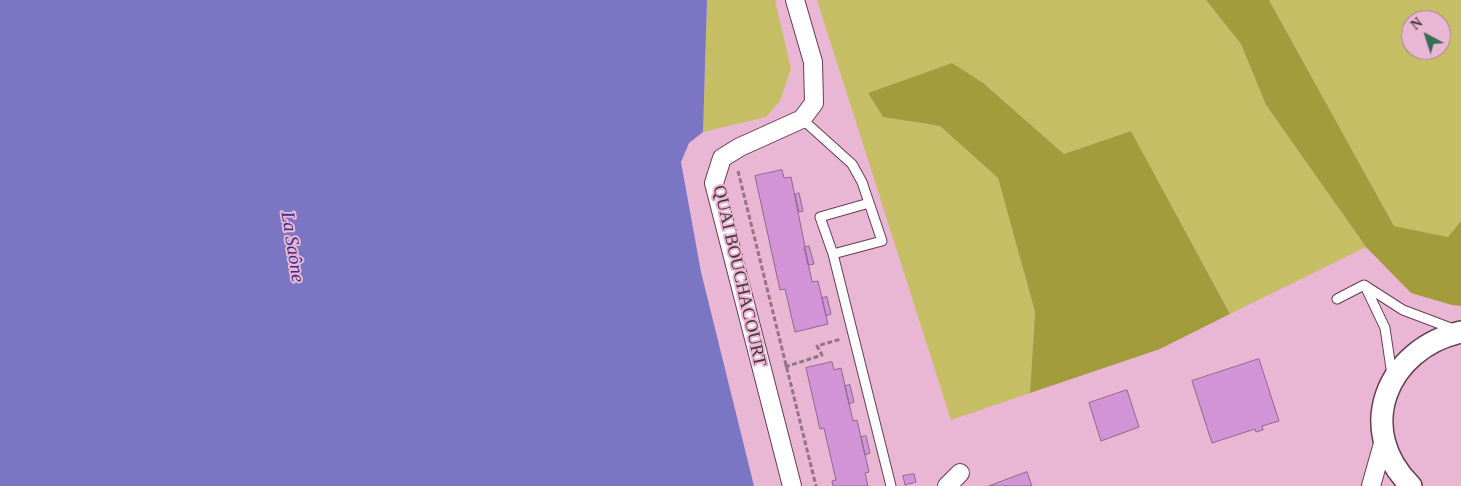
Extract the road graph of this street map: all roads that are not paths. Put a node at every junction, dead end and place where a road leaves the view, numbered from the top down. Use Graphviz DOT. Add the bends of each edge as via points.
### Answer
graph roads {
  1 [pos="795,0"];
  2 [pos="802,119"];
  3 [pos="869,202"];
  4 [pos="833,254"];
  5 [pos="1366,288"];
  6 [pos="1337,299"];
  7 [pos="1461,332"];
  8 [pos="1392,380"];
  9 [pos="1384,440"];
  10 [pos="960,473"];
  11 [pos="792,486"];
  12 [pos="891,486"];
  13 [pos="947,486"];
  14 [pos="1371,486"];
  15 [pos="1411,486"];
  1 -- 2 [label="street" via="814,62 814,103"];
  2 -- 3 [label="lane" via="852,164"];
  2 -- 11 [label="street, QUAI BOUCHACOURT" via="722,158 714,183"];
  3 -- 4 [label="lane" via="820,217"];
  3 -- 4 [label="lane" via="882,241"];
  4 -- 12 [label="lane"];
  5 -- 6 [label="lane" via="1364,285"];
  5 -- 7 [label="lane" via="1403,310"];
  5 -- 8 [label="lane" via="1385,328"];
  7 -- 8 [label="street" via="1428,343 1402,365"];
  8 -- 9 [label="street" via="1382,420"];
  9 -- 14 [label="street"];
  9 -- 15 [label="street" via="1391,460"];
  10 -- 13 [label="street"];
}
